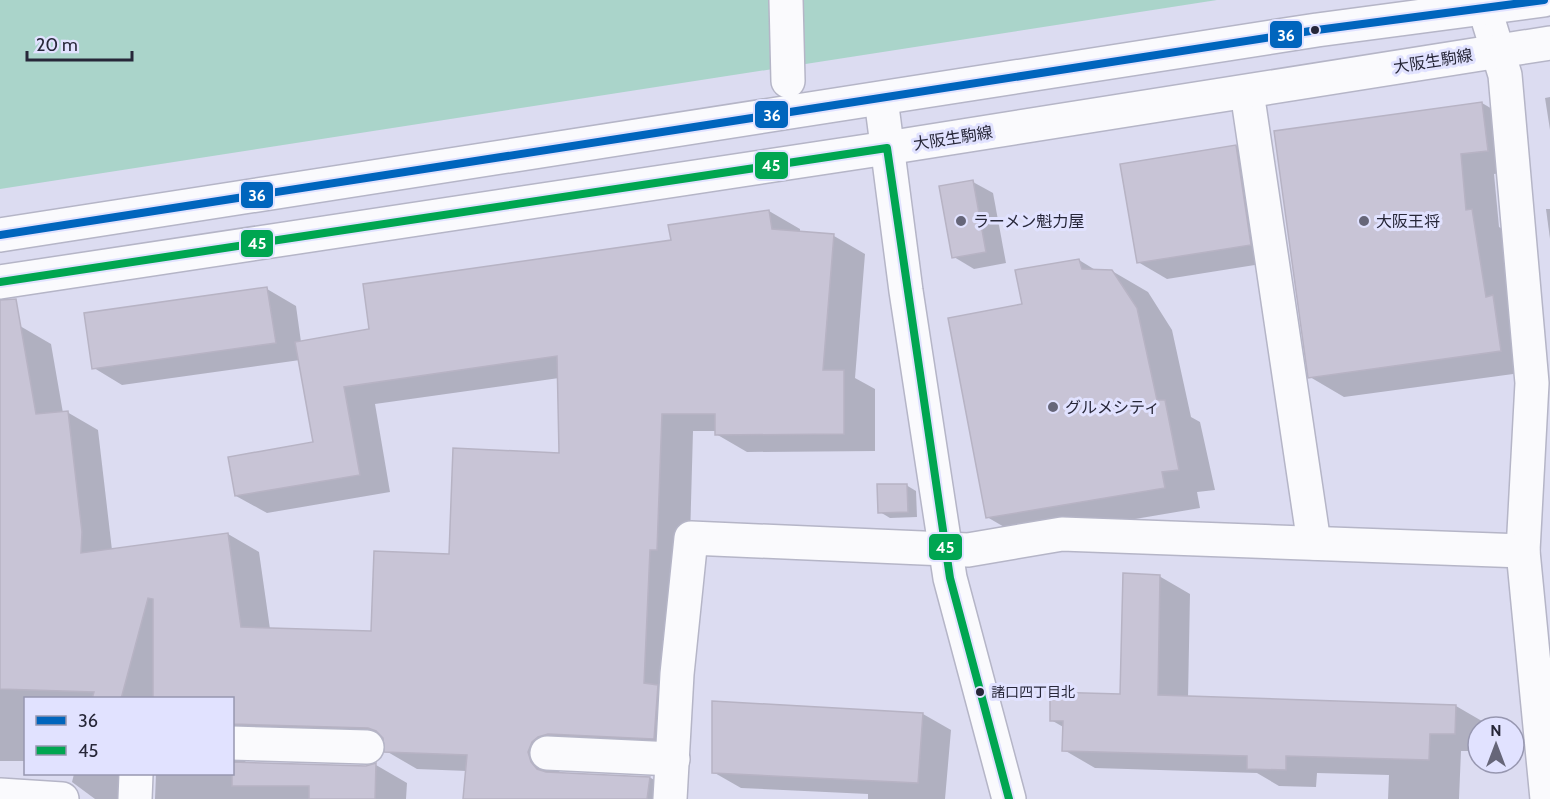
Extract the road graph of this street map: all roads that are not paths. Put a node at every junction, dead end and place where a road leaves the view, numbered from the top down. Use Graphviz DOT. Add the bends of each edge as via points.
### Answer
graph roads {
  1 [pos="786,0"];
  2 [pos="1544,0"];
  3 [pos="1483,5"];
  4 [pos="1550,43"];
  5 [pos="1497,51"];
  6 [pos="788,81"];
  7 [pos="1247,92"];
  8 [pos="880,99"];
  9 [pos="887,148"];
  10 [pos="0,235"];
  11 [pos="0,282"];
  12 [pos="1541,382"];
  13 [pos="1314,543"];
  14 [pos="946,548"];
  15 [pos="1523,551"];
  16 [pos="1542,674"];
  17 [pos="234,743"];
  18 [pos="367,747"];
  19 [pos="547,753"];
  20 [pos="673,759"];
  21 [pos="136,775"];
  22 [pos="0,795"];
  23 [pos="62,799"];
  24 [pos="135,799"];
  25 [pos="670,799"];
  26 [pos="1009,799"];
  27 [pos="1547,799"];
  1 -- 6 [label="street"];
  2 -- 3 [label="street"];
  3 -- 5 [label="street"];
  3 -- 8 [label="street"];
  4 -- 5 [label="street, 大阪生駒線"];
  5 -- 7 [label="street, 大阪生駒線"];
  5 -- 12 [label="street" via="1505,75"];
  7 -- 9 [label="street, 大阪生駒線"];
  7 -- 13 [label="street"];
  8 -- 9 [label="street"];
  8 -- 10 [label="street"];
  9 -- 11 [label="street, 大阪生駒線"];
  9 -- 14 [label="street"];
  12 -- 15 [label="street"];
  13 -- 14 [label="street" via="1062,534 968,549"];
  13 -- 15 [label="street"];
  14 -- 20 [label="street" via="691,538"];
  14 -- 26 [label="street" via="950,578"];
  15 -- 16 [label="street"];
  16 -- 27 [label="street"];
  17 -- 18 [label="street"];
  19 -- 20 [label="street"];
  20 -- 25 [label="street"];
  21 -- 24 [label="street"];
  22 -- 23 [label="street"];
}
